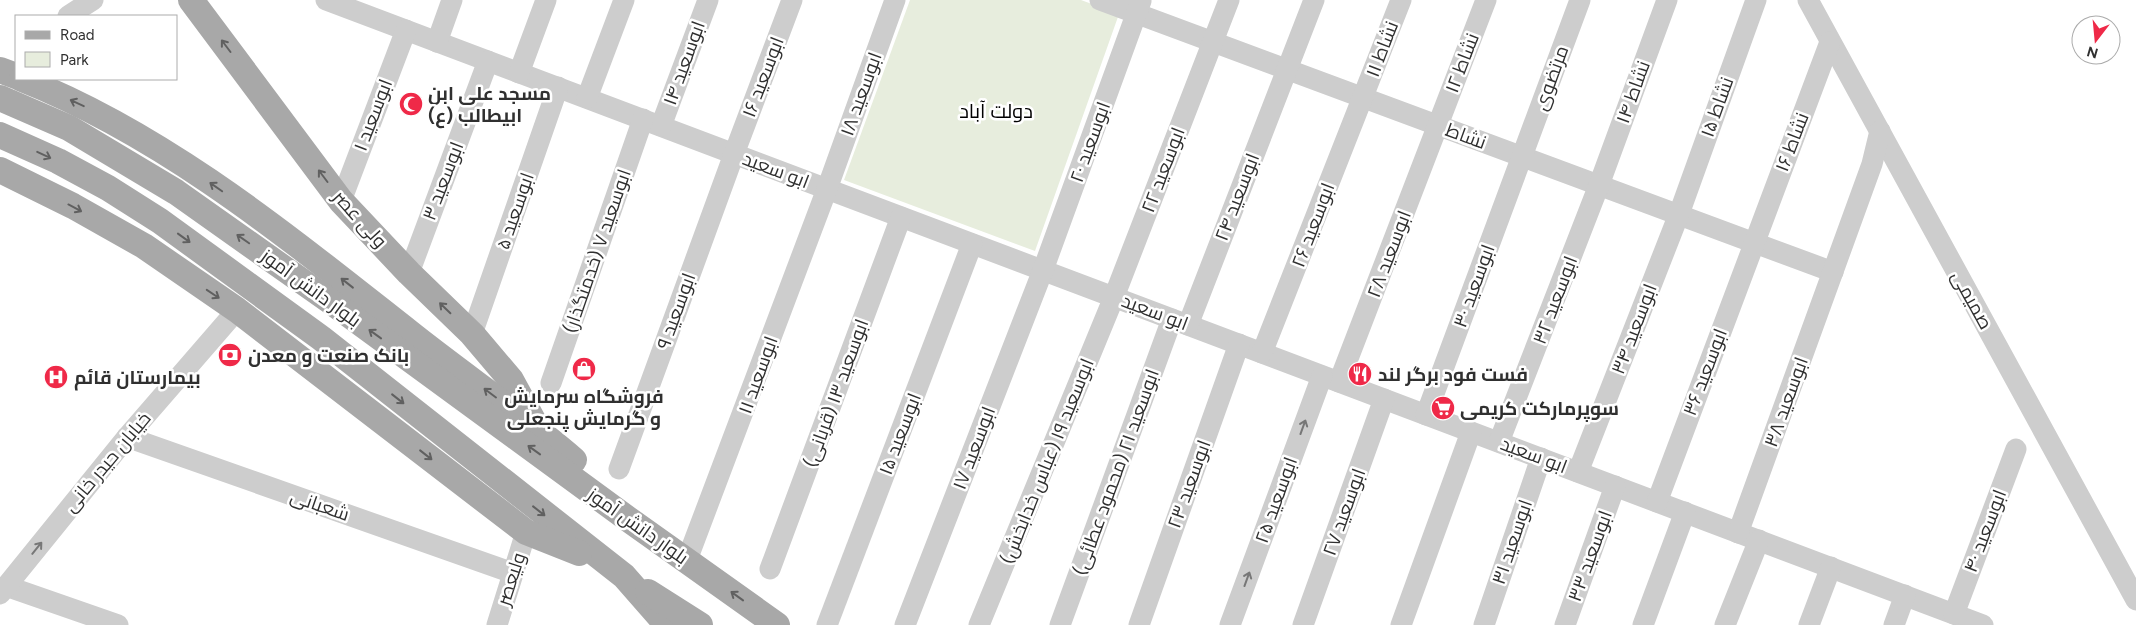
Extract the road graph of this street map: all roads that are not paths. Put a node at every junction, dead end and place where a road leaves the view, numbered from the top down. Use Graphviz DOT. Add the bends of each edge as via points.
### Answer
graph roads {
  1 [pos="93,0"];
  2 [pos="191,0"];
  3 [pos="326,0"];
  4 [pos="452,0"];
  5 [pos="546,0"];
  6 [pos="624,0"];
  7 [pos="708,0"];
  8 [pos="792,0"];
  9 [pos="896,0"];
  10 [pos="1100,0"];
  11 [pos="1229,0"];
  12 [pos="1314,0"];
  13 [pos="1401,0"];
  14 [pos="1486,0"];
  15 [pos="1580,0"];
  16 [pos="1667,0"];
  17 [pos="1756,0"];
  18 [pos="1808,0"];
  19 [pos="366,7"];
  20 [pos="1139,7"];
  21 [pos="70,15"];
  22 [pos="406,30"];
  23 [pos="436,42"];
  24 [pos="1213,42"];
  25 [pos="1830,42"];
  26 [pos="488,61"];
  27 [pos="1287,69"];
  28 [pos="0,70"];
  29 [pos="518,73"];
  30 [pos="15,76"];
  31 [pos="24,80"];
  32 [pos="558,87"];
  33 [pos="1363,97"];
  34 [pos="0,98"];
  35 [pos="587,98"];
  36 [pos="652,123"];
  37 [pos="1438,125"];
  38 [pos="1880,131"];
  39 [pos="0,135"];
  40 [pos="734,154"];
  41 [pos="1522,156"];
  42 [pos="0,170"];
  43 [pos="1599,185"];
  44 [pos="827,189"];
  45 [pos="341,201"];
  46 [pos="1679,214"];
  47 [pos="901,217"];
  48 [pos="1754,242"];
  49 [pos="972,244"];
  50 [pos="1043,270"];
  51 [pos="1833,272"];
  52 [pos="409,273"];
  53 [pos="1114,297"];
  54 [pos="237,310"];
  55 [pos="1180,322"];
  56 [pos="472,334"];
  57 [pos="1238,344"];
  58 [pos="1262,353"];
  59 [pos="1331,379"];
  60 [pos="551,383"];
  61 [pos="1384,399"];
  62 [pos="1426,415"];
  63 [pos="538,429"];
  64 [pos="1471,432"];
  65 [pos="127,437"];
  66 [pos="1499,442"];
  67 [pos="2016,449"];
  68 [pos="1541,458"];
  69 [pos="619,469"];
  70 [pos="1578,472"];
  71 [pos="1615,486"];
  72 [pos="1657,502"];
  73 [pos="1685,512"];
  74 [pos="628,519"];
  75 [pos="526,532"];
  76 [pos="1738,533"];
  77 [pos="1759,540"];
  78 [pos="687,560"];
  79 [pos="1831,567"];
  80 [pos="614,569"];
  81 [pos="770,569"];
  82 [pos="513,573"];
  83 [pos="3,590"];
  84 [pos="1905,596"];
  85 [pos="2136,600"];
  86 [pos="1970,621"];
  87 [pos="503,623"];
  88 [pos="118,625"];
  89 [pos="666,625"];
  90 [pos="700,625"];
  91 [pos="776,625"];
  92 [pos="827,625"];
  93 [pos="906,625"];
  94 [pos="980,625"];
  95 [pos="1060,625"];
  96 [pos="1139,625"];
  97 [pos="1230,625"];
  98 [pos="1304,625"];
  99 [pos="1401,625"];
  100 [pos="1484,625"];
  101 [pos="1565,625"];
  102 [pos="1642,625"];
  103 [pos="1725,625"];
  104 [pos="1809,625"];
  105 [pos="1894,625"];
  1 -- 21 [label="street"];
  45 -- 2 [label="main road, ولی عصر, one-way"];
  3 -- 19 [label="street, ابو سعید"];
  4 -- 23 [label="street"];
  5 -- 29 [label="street"];
  6 -- 35 [label="street"];
  7 -- 36 [label="street, ابوسعید ۱۴"];
  8 -- 40 [label="street, ابوسعید ۱۶"];
  9 -- 44 [label="street, ابوسعید ۱۸"];
  10 -- 20 [label="street, نشاط"];
  11 -- 24 [label="street, ابوسعید ۲۲"];
  12 -- 27 [label="street, ابوسعید ۲۴"];
  13 -- 33 [label="street, نشاط ۱۱"];
  14 -- 37 [label="street, نشاط ۱۲"];
  15 -- 41 [label="street, مرتضوی"];
  16 -- 43 [label="street, نشاط ۱۴"];
  17 -- 46 [label="street, نشاط ۱۵"];
  18 -- 25 [label="street, صمیمی"];
  19 -- 22 [label="street, ابو سعید"];
  20 -- 24 [label="street, نشاط"];
  20 -- 50 [label="street, ابوسعید ۲۰"];
  22 -- 23 [label="street, ابو سعید"];
  22 -- 45 [label="street, ابوسعید ۱"];
  23 -- 26 [label="street, ابو سعید"];
  24 -- 27 [label="street, نشاط"];
  24 -- 53 [label="street, ابوسعید ۲۲"];
  25 -- 38 [label="street, صمیمی"];
  25 -- 48 [label="street, نشاط ۱۶"];
  26 -- 29 [label="street, ابو سعید"];
  26 -- 52 [label="street, ابوسعید ۳"];
  27 -- 33 [label="street, نشاط"];
  27 -- 55 [label="street, ابوسعید ۲۴"];
  28 -- 30 [label="main road"];
  29 -- 32 [label="street, ابو سعید"];
  63 -- 31 [label="main road, one-way" via="272,226 172,156 87,108"];
  32 -- 35 [label="street, ابو سعید"];
  32 -- 56 [label="street, ابوسعید ۵"];
  33 -- 37 [label="street, نشاط"];
  33 -- 58 [label="street, ابوسعید ۲۶"];
  74 -- 34 [label="main road, بلوار دانش آموز, one-way" via="338,306 176,192 69,128"];
  35 -- 36 [label="street, ابو سعید"];
  36 -- 40 [label="street, ابو سعید"];
  36 -- 60 [label="street, ابوسعید ۷ (خدمتگذار)"];
  37 -- 41 [label="street, نشاط"];
  37 -- 59 [label="street, ابوسعید ۲۸"];
  38 -- 51 [label="street, ابوسعید ۳۸" via="1872,164"];
  38 -- 85 [label="street, صمیمی"];
  39 -- 80 [label="main road, بلوار دانش آموز, one-way" via="100,183 160,221 321,338"];
  40 -- 44 [label="street, ابو سعید"];
  40 -- 69 [label="street, ابوسعید ۹"];
  41 -- 43 [label="street, نشاط"];
  41 -- 62 [label="street, ابوسعید ۳۰"];
  42 -- 54 [label="main road, one-way" via="144,246"];
  43 -- 46 [label="street, نشاط"];
  43 -- 66 [label="street, ابوسعید ۳۲"];
  44 -- 47 [label="street, ابو سعید"];
  44 -- 78 [label="street, ابوسعید ۱۱"];
  45 -- 52 [label="main road, ولی عصر"];
  46 -- 48 [label="street, نشاط"];
  46 -- 70 [label="street, ابوسعید ۳۴"];
  47 -- 49 [label="street, ابو سعید"];
  47 -- 81 [label="street, ابوسعید ۱۳ (قربانی)"];
  48 -- 51 [label="street, نشاط"];
  48 -- 72 [label="street, ابوسعید ۳۶"];
  49 -- 50 [label="street, ابو سعید"];
  49 -- 92 [label="street, ابوسعید ۱۵"];
  50 -- 53 [label="street, ابو سعید"];
  50 -- 93 [label="street, ابوسعید ۱۷"];
  51 -- 76 [label="street, ابوسعید ۳۸"];
  56 -- 52 [label="main road, ولی عصر, one-way"];
  53 -- 55 [label="street, ابو سعید"];
  53 -- 94 [label="street, ابوسعید ۱۹ (عباس خدابخش)"];
  54 -- 65 [label="street, خیابان حیدر خانی"];
  54 -- 75 [label="main road, one-way"];
  55 -- 57 [label="street, ابو سعید"];
  55 -- 95 [label="street, ابوسعید ۲۱ (محمود عطائی)"];
  56 -- 63 [label="main road, ولی عصر" via="511,380"];
  57 -- 58 [label="street, ابو سعید"];
  57 -- 96 [label="street, ابوسعید ۲۳"];
  58 -- 59 [label="street, ابو سعید"];
  59 -- 61 [label="street, ابو سعید"];
  97 -- 59 [label="street, ابوسعید ۲۵, one-way"];
  61 -- 62 [label="street, ابو سعید"];
  61 -- 98 [label="street, ابوسعید ۲۷"];
  62 -- 64 [label="street, ابو سعید"];
  63 -- 74 [label="main road" via="616,498"];
  64 -- 66 [label="street, ابو سعید"];
  64 -- 99 [label="street"];
  65 -- 82 [label="street, شعبانی"];
  83 -- 65 [label="street, خیابان حیدر خانی, one-way"];
  66 -- 68 [label="street, ابو سعید"];
  67 -- 86 [label="street, ابوسعید ۴۰"];
  68 -- 70 [label="street, ابو سعید"];
  68 -- 100 [label="street, ابوسعید ۳۱"];
  70 -- 71 [label="street, ابو سعید"];
  71 -- 72 [label="street, ابو سعید"];
  71 -- 101 [label="street, ابوسعید ۳۳"];
  72 -- 73 [label="street, ابو سعید"];
  73 -- 76 [label="street, ابو سعید"];
  73 -- 102 [label="street"];
  74 -- 78 [label="main road, بلوار دانش آموز"];
  75 -- 80 [label="main road"];
  75 -- 82 [label="street, ولیعصر"];
  76 -- 77 [label="street, ابو سعید"];
  77 -- 79 [label="street, ابو سعید"];
  77 -- 103 [label="street"];
  91 -- 78 [label="main road, بلوار دانش آموز, one-way"];
  79 -- 84 [label="street, ابو سعید"];
  79 -- 104 [label="street"];
  80 -- 89 [label="main road, بلوار دانش آموز"];
  80 -- 90 [label="main road"];
  82 -- 87 [label="street, ولیعصر"];
  83 -- 88 [label="street"];
  84 -- 86 [label="street, ابو سعید"];
  84 -- 105 [label="street"];
}
